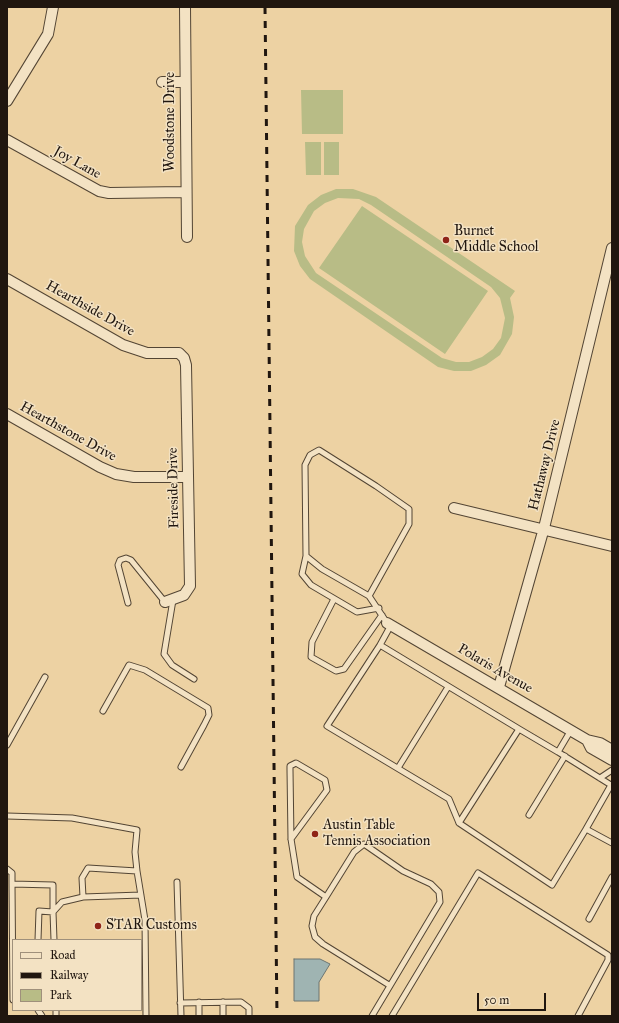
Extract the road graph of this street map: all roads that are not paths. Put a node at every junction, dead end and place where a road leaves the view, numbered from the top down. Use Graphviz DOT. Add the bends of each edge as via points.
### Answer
graph roads {
  1 [pos="53,7"];
  2 [pos="185,7"];
  3 [pos="162,82"];
  4 [pos="185,82"];
  5 [pos="7,101"];
  6 [pos="7,140"];
  7 [pos="186,192"];
  8 [pos="187,237"];
  9 [pos="612,248"];
  10 [pos="609,275"];
  11 [pos="7,279"];
  12 [pos="184,358"];
  13 [pos="7,414"];
  14 [pos="188,477"];
  15 [pos="454,508"];
  16 [pos="544,528"];
  17 [pos="612,546"];
  18 [pos="306,556"];
  19 [pos="369,596"];
  20 [pos="334,599"];
  21 [pos="169,600"];
  22 [pos="128,603"];
  23 [pos="378,608"];
  24 [pos="387,621"];
  25 [pos="380,645"];
  26 [pos="45,677"];
  27 [pos="194,679"];
  28 [pos="448,687"];
  29 [pos="499,687"];
  30 [pos="103,711"];
  31 [pos="520,729"];
  32 [pos="571,730"];
  33 [pos="587,740"];
  34 [pos="7,745"];
  35 [pos="612,750"];
  36 [pos="558,752"];
  37 [pos="565,756"];
  38 [pos="612,760"];
  39 [pos="181,767"];
  40 [pos="398,768"];
  41 [pos="612,770"];
  42 [pos="600,778"];
  43 [pos="611,784"];
  44 [pos="529,815"];
  45 [pos="7,816"];
  46 [pos="459,823"];
  47 [pos="586,829"];
  48 [pos="292,839"];
  49 [pos="612,843"];
  50 [pos="7,869"];
  51 [pos="137,871"];
  52 [pos="612,877"];
  53 [pos="177,882"];
  54 [pos="12,884"];
  55 [pos="141,895"];
  56 [pos="83,897"];
  57 [pos="326,897"];
  58 [pos="53,912"];
  59 [pos="589,919"];
  60 [pos="12,939"];
  61 [pos="38,939"];
  62 [pos="54,939"];
  63 [pos="389,985"];
  64 [pos="199,1002"];
  65 [pos="223,1002"];
  66 [pos="180,1003"];
  67 [pos="146,1016"];
  68 [pos="180,1016"];
  69 [pos="199,1016"];
  70 [pos="223,1016"];
  71 [pos="249,1016"];
  72 [pos="372,1016"];
  73 [pos="392,1016"];
  74 [pos="578,1016"];
  1 -- 5 [label="street" via="48,34"];
  2 -- 4 [label="street, Woodstone Drive"];
  3 -- 4 [label="street"];
  4 -- 7 [label="street, Woodstone Drive"];
  6 -- 7 [label="street, Joy Lane" via="99,191"];
  7 -- 8 [label="street, Woodstone Drive"];
  9 -- 10 [label="street, Hathaway Drive"];
  10 -- 16 [label="street, Hathaway Drive"];
  11 -- 12 [label="street, Hearthside Drive" via="123,345 147,353 179,353"];
  12 -- 14 [label="street, Fireside Drive"];
  13 -- 14 [label="street, Hearthstone Drive" via="116,474 134,477"];
  14 -- 21 [label="street, Fireside Drive" via="190,586 184,595"];
  15 -- 16 [label="street"];
  16 -- 17 [label="street"];
  16 -- 29 [label="street, Hathaway Drive"];
  18 -- 19 [label="lane" via="322,569"];
  18 -- 19 [label="lane" via="305,466 310,455 319,450 409,509 409,524"];
  18 -- 20 [label="lane" via="302,574 311,585"];
  19 -- 23 [label="lane"];
  20 -- 23 [label="lane" via="357,612"];
  20 -- 24 [label="lane" via="312,642 311,657 336,671 344,669"];
  21 -- 22 [label="lane" via="131,560 126,558 120,560 118,565"];
  21 -- 27 [label="lane" via="164,654 172,665"];
  23 -- 24 [label="lane"];
  24 -- 25 [label="lane"];
  24 -- 29 [label="street, Polaris Avenue"];
  25 -- 28 [label="lane"];
  25 -- 40 [label="lane" via="326,726"];
  26 -- 34 [label="lane"];
  28 -- 31 [label="lane"];
  28 -- 40 [label="lane"];
  29 -- 32 [label="street, Polaris Avenue"];
  30 -- 39 [label="lane" via="129,665 145,670 208,708 209,715"];
  31 -- 36 [label="lane"];
  31 -- 46 [label="lane"];
  32 -- 33 [label="street, Polaris Avenue"];
  32 -- 36 [label="lane"];
  33 -- 35 [label="street, Polaris Avenue" via="600,743"];
  33 -- 38 [label="street, Polaris Avenue" via="591,748"];
  36 -- 37 [label="lane"];
  37 -- 42 [label="lane"];
  37 -- 44 [label="lane"];
  40 -- 46 [label="lane" via="449,799"];
  41 -- 42 [label="lane"];
  42 -- 43 [label="lane"];
  43 -- 47 [label="lane"];
  45 -- 51 [label="lane" via="72,818 137,830"];
  46 -- 47 [label="lane" via="552,886"];
  47 -- 49 [label="lane"];
  48 -- 48 [label="lane" via="290,766 296,763 325,780 327,790"];
  48 -- 57 [label="lane" via="297,877"];
  50 -- 54 [label="lane" via="12,873"];
  51 -- 55 [label="lane"];
  51 -- 56 [label="lane" via="88,868 82,878"];
  52 -- 59 [label="lane"];
  53 -- 66 [label="lane"];
  54 -- 58 [label="lane" via="53,885"];
  54 -- 60 [label="lane"];
  55 -- 56 [label="lane"];
  55 -- 67 [label="lane" via="145,920"];
  56 -- 58 [label="lane" via="62,902"];
  57 -- 63 [label="lane" via="314,916 312,926 315,937"];
  57 -- 63 [label="lane" via="354,852 364,844 403,871 432,884 439,892 440,902"];
  58 -- 61 [label="lane" via="39,911"];
  58 -- 62 [label="lane"];
  63 -- 72 [label="lane"];
  64 -- 65 [label="lane"];
  64 -- 66 [label="lane"];
  64 -- 69 [label="lane"];
  65 -- 70 [label="lane"];
  65 -- 71 [label="lane" via="241,1002 249,1008"];
  66 -- 68 [label="lane"];
  73 -- 74 [label="lane" via="478,873 608,955 608,960"];
}
